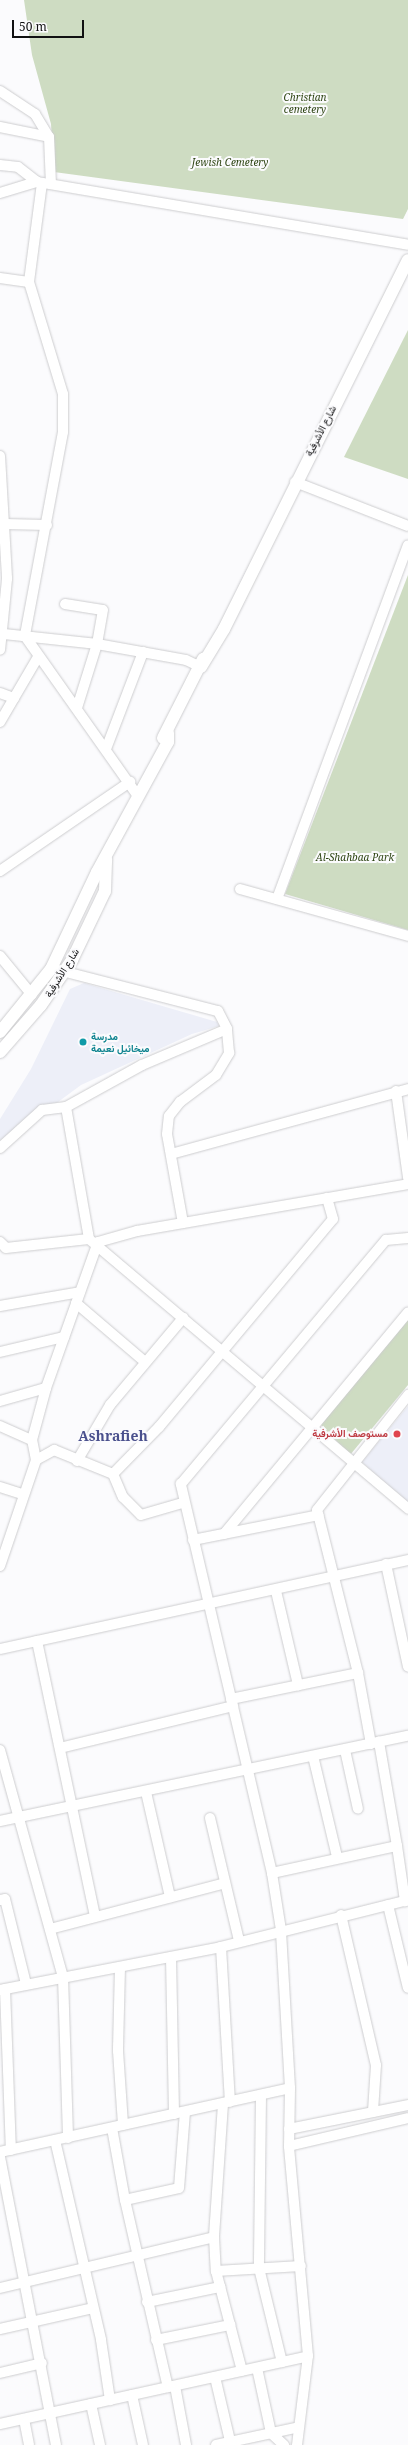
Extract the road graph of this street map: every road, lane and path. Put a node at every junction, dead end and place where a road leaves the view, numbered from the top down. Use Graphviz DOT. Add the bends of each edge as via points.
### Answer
graph roads {
  1 [pos="0,91"];
  2 [pos="0,127"];
  3 [pos="49,137"];
  4 [pos="0,165"];
  5 [pos="43,183"];
  6 [pos="0,193"];
  7 [pos="408,245"];
  8 [pos="408,260"];
  9 [pos="0,278"];
  10 [pos="29,282"];
  11 [pos="0,456"];
  12 [pos="295,482"];
  13 [pos="3,518"];
  14 [pos="47,525"];
  15 [pos="408,526"];
  16 [pos="408,545"];
  17 [pos="65,604"];
  18 [pos="25,636"];
  19 [pos="1,643"];
  20 [pos="97,644"];
  21 [pos="143,652"];
  22 [pos="38,657"];
  23 [pos="201,666"];
  24 [pos="0,693"];
  25 [pos="14,698"];
  26 [pos="77,708"];
  27 [pos="0,722"];
  28 [pos="106,749"];
  29 [pos="130,782"];
  30 [pos="138,796"];
  31 [pos="106,860"];
  32 [pos="0,871"];
  33 [pos="240,889"];
  34 [pos="277,899"];
  35 [pos="408,936"];
  36 [pos="0,956"];
  37 [pos="51,969"];
  38 [pos="64,972"];
  39 [pos="32,995"];
  40 [pos="227,1028"];
  41 [pos="0,1032"];
  42 [pos="0,1052"];
  43 [pos="408,1089"];
  44 [pos="396,1091"];
  45 [pos="66,1107"];
  46 [pos="0,1148"];
  47 [pos="171,1154"];
  48 [pos="408,1178"];
  49 [pos="408,1184"];
  50 [pos="327,1198"];
  51 [pos="183,1223"];
  52 [pos="408,1238"];
  53 [pos="93,1243"];
  54 [pos="2,1247"];
  55 [pos="80,1292"];
  56 [pos="76,1304"];
  57 [pos="0,1306"];
  58 [pos="408,1312"];
  59 [pos="183,1318"];
  60 [pos="64,1337"];
  61 [pos="0,1352"];
  62 [pos="222,1352"];
  63 [pos="144,1361"];
  64 [pos="262,1386"];
  65 [pos="46,1388"];
  66 [pos="408,1395"];
  67 [pos="0,1401"];
  68 [pos="0,1426"];
  69 [pos="313,1428"];
  70 [pos="32,1440"];
  71 [pos="36,1460"];
  72 [pos="77,1461"];
  73 [pos="354,1463"];
  74 [pos="113,1474"];
  75 [pos="0,1486"];
  76 [pos="22,1494"];
  77 [pos="182,1503"];
  78 [pos="408,1509"];
  79 [pos="318,1515"];
  80 [pos="224,1534"];
  81 [pos="193,1540"];
  82 [pos="408,1560"];
  83 [pos="386,1564"];
  84 [pos="0,1566"];
  85 [pos="333,1577"];
  86 [pos="276,1591"];
  87 [pos="208,1606"];
  88 [pos="37,1641"];
  89 [pos="0,1649"];
  90 [pos="408,1666"];
  91 [pos="358,1673"];
  92 [pos="298,1685"];
  93 [pos="232,1702"];
  94 [pos="408,1736"];
  95 [pos="375,1743"];
  96 [pos="60,1748"];
  97 [pos="0,1750"];
  98 [pos="345,1750"];
  99 [pos="313,1756"];
  100 [pos="248,1770"];
  101 [pos="146,1792"];
  102 [pos="73,1808"];
  103 [pos="358,1809"];
  104 [pos="20,1817"];
  105 [pos="210,1818"];
  106 [pos="0,1821"];
  107 [pos="397,1846"];
  108 [pos="337,1857"];
  109 [pos="272,1873"];
  110 [pos="225,1883"];
  111 [pos="170,1897"];
  112 [pos="0,1900"];
  113 [pos="406,1901"];
  114 [pos="388,1905"];
  115 [pos="341,1915"];
  116 [pos="95,1916"];
  117 [pos="50,1929"];
  118 [pos="281,1930"];
  119 [pos="239,1942"];
  120 [pos="221,1947"];
  121 [pos="171,1957"];
  122 [pos="120,1967"];
  123 [pos="63,1977"];
  124 [pos="26,1984"];
  125 [pos="408,1988"];
  126 [pos="2,1989"];
  127 [pos="290,2088"];
  128 [pos="261,2096"];
  129 [pos="226,2103"];
  130 [pos="408,2105"];
  131 [pos="373,2112"];
  132 [pos="179,2113"];
  133 [pos="408,2118"];
  134 [pos="123,2125"];
  135 [pos="112,2128"];
  136 [pos="289,2129"];
  137 [pos="68,2138"];
  138 [pos="55,2140"];
  139 [pos="289,2146"];
  140 [pos="10,2150"];
  141 [pos="0,2152"];
  142 [pos="0,2157"];
  143 [pos="125,2200"];
  144 [pos="214,2237"];
  145 [pos="139,2255"];
  146 [pos="301,2266"];
  147 [pos="259,2268"];
  148 [pos="82,2269"];
  149 [pos="216,2271"];
  150 [pos="26,2283"];
  151 [pos="220,2287"];
  152 [pos="0,2288"];
  153 [pos="147,2302"];
  154 [pos="93,2308"];
  155 [pos="33,2322"];
  156 [pos="230,2325"];
  157 [pos="0,2329"];
  158 [pos="156,2340"];
  159 [pos="308,2356"];
  160 [pos="282,2362"];
  161 [pos="42,2363"];
  162 [pos="257,2368"];
  163 [pos="242,2371"];
  164 [pos="0,2373"];
  165 [pos="215,2377"];
  166 [pos="171,2386"];
  167 [pos="132,2395"];
  168 [pos="110,2400"];
  169 [pos="91,2404"];
  170 [pos="51,2413"];
  171 [pos="24,2419"];
  172 [pos="0,2424"];
  173 [pos="299,2427"];
  174 [pos="271,2433"];
  175 [pos="230,2443"];
  176 [pos="29,2445"];
  177 [pos="56,2445"];
  178 [pos="100,2445"];
  179 [pos="142,2445"];
  180 [pos="186,2445"];
  181 [pos="216,2445"];
  182 [pos="284,2445"];
  183 [pos="297,2445"];
  1 -- 3 [label="street" via="35,114"];
  2 -- 3 [label="street"];
  3 -- 5 [label="street"];
  4 -- 5 [label="street" via="18,167"];
  5 -- 6 [label="street"];
  5 -- 7 [label="street"];
  5 -- 10 [label="street"];
  8 -- 12 [label="street, شارع الأشرفية"];
  9 -- 10 [label="street"];
  10 -- 14 [label="street" via="63,394 63,432"];
  11 -- 13 [label="street"];
  12 -- 15 [label="street"];
  12 -- 23 [label="street, شارع الأشرفية" via="236,603"];
  13 -- 14 [label="street"];
  13 -- 19 [label="street" via="7,579"];
  14 -- 18 [label="street"];
  16 -- 34 [label="street"];
  17 -- 20 [label="street" via="103,610"];
  18 -- 19 [label="street"];
  18 -- 20 [label="street"];
  18 -- 22 [label="street"];
  20 -- 21 [label="street"];
  20 -- 26 [label="street"];
  21 -- 23 [label="street"];
  21 -- 28 [label="street"];
  22 -- 25 [label="street"];
  22 -- 26 [label="street"];
  23 -- 30 [label="street, شارع الأشرفية"];
  24 -- 25 [label="street"];
  25 -- 27 [label="street"];
  26 -- 28 [label="street"];
  28 -- 29 [label="street"];
  29 -- 30 [label="street"];
  29 -- 32 [label="street"];
  30 -- 31 [label="street, شارع الأشرفية"];
  31 -- 37 [label="street, شارع الأشرفية" via="96,872"];
  31 -- 38 [label="street, شارع الأشرفية" via="105,891"];
  33 -- 34 [label="street"];
  34 -- 35 [label="street"];
  36 -- 39 [label="street"];
  37 -- 38 [label="street"];
  37 -- 39 [label="street, شارع الأشرفية"];
  38 -- 40 [label="street" via="218,1010"];
  38 -- 42 [label="street, شارع الأشرفية" via="41,1005"];
  39 -- 41 [label="street, شارع الأشرفية"];
  40 -- 45 [label="street" via="136,1068"];
  40 -- 47 [label="street" via="229,1054 216,1075 180,1102 169,1116 166,1134"];
  43 -- 44 [label="street"];
  44 -- 47 [label="street"];
  44 -- 48 [label="street"];
  45 -- 46 [label="street" via="42,1110"];
  45 -- 53 [label="street"];
  47 -- 51 [label="street"];
  49 -- 50 [label="street"];
  50 -- 51 [label="street"];
  50 -- 62 [label="street" via="333,1219"];
  51 -- 53 [label="street" via="137,1231"];
  52 -- 64 [label="street" via="386,1240"];
  53 -- 54 [label="street"];
  53 -- 55 [label="street"];
  53 -- 59 [label="street"];
  55 -- 56 [label="street"];
  55 -- 57 [label="street"];
  56 -- 60 [label="street"];
  56 -- 63 [label="street"];
  58 -- 69 [label="street"];
  59 -- 62 [label="street"];
  59 -- 63 [label="street"];
  60 -- 61 [label="street"];
  60 -- 65 [label="street"];
  62 -- 64 [label="street"];
  62 -- 74 [label="street" via="159,1427"];
  63 -- 72 [label="street" via="110,1405"];
  64 -- 69 [label="street"];
  64 -- 77 [label="street" via="180,1484"];
  65 -- 67 [label="street"];
  65 -- 70 [label="street"];
  66 -- 73 [label="street"];
  68 -- 70 [label="street"];
  69 -- 73 [label="street"];
  69 -- 80 [label="street"];
  70 -- 71 [label="street"];
  71 -- 72 [label="street" via="54,1450"];
  71 -- 76 [label="street"];
  72 -- 74 [label="street"];
  73 -- 78 [label="street"];
  73 -- 79 [label="street" via="317,1510"];
  74 -- 77 [label="street" via="124,1497 142,1515"];
  75 -- 76 [label="street"];
  76 -- 84 [label="street"];
  77 -- 81 [label="street"];
  79 -- 80 [label="street"];
  79 -- 85 [label="street"];
  80 -- 81 [label="street"];
  81 -- 87 [label="street"];
  82 -- 83 [label="street"];
  83 -- 85 [label="street"];
  83 -- 90 [label="street"];
  85 -- 86 [label="street"];
  85 -- 91 [label="street"];
  86 -- 87 [label="street"];
  86 -- 92 [label="street"];
  87 -- 88 [label="street"];
  87 -- 93 [label="street"];
  88 -- 89 [label="street"];
  88 -- 96 [label="street"];
  91 -- 92 [label="street"];
  91 -- 95 [label="street"];
  92 -- 93 [label="street"];
  93 -- 96 [label="street"];
  93 -- 100 [label="street"];
  94 -- 95 [label="street"];
  95 -- 98 [label="street"];
  95 -- 107 [label="street"];
  96 -- 102 [label="street"];
  97 -- 104 [label="street"];
  98 -- 99 [label="street"];
  98 -- 103 [label="street"];
  99 -- 100 [label="street"];
  99 -- 108 [label="street"];
  100 -- 101 [label="street"];
  100 -- 109 [label="street"];
  101 -- 102 [label="street"];
  101 -- 111 [label="street"];
  102 -- 104 [label="street"];
  102 -- 116 [label="street"];
  104 -- 106 [label="street"];
  104 -- 117 [label="street"];
  105 -- 110 [label="street"];
  107 -- 108 [label="street"];
  107 -- 113 [label="street"];
  108 -- 109 [label="street"];
  109 -- 118 [label="street"];
  110 -- 111 [label="street"];
  110 -- 119 [label="street"];
  111 -- 116 [label="street"];
  112 -- 124 [label="street" via="5,1899"];
  113 -- 114 [label="street"];
  114 -- 115 [label="street"];
  114 -- 125 [label="street"];
  115 -- 118 [label="street"];
  115 -- 131 [label="street" via="376,2065"];
  116 -- 117 [label="street"];
  117 -- 123 [label="street"];
  118 -- 119 [label="street"];
  118 -- 127 [label="street"];
  119 -- 120 [label="street"];
  120 -- 121 [label="street"];
  120 -- 129 [label="street"];
  121 -- 122 [label="street"];
  121 -- 132 [label="street"];
  122 -- 123 [label="street"];
  122 -- 134 [label="street" via="118,2051"];
  123 -- 124 [label="street"];
  123 -- 137 [label="street"];
  124 -- 126 [label="street"];
  126 -- 140 [label="street"];
  127 -- 128 [label="street"];
  127 -- 136 [label="street"];
  128 -- 129 [label="street"];
  128 -- 147 [label="street"];
  129 -- 132 [label="street"];
  129 -- 144 [label="street"];
  130 -- 131 [label="street"];
  131 -- 136 [label="street"];
  132 -- 134 [label="street"];
  132 -- 143 [label="street" via="178,2188"];
  133 -- 139 [label="street"];
  134 -- 135 [label="street"];
  135 -- 137 [label="street"];
  135 -- 143 [label="street"];
  136 -- 139 [label="street"];
  137 -- 138 [label="street"];
  138 -- 140 [label="street"];
  138 -- 148 [label="street"];
  139 -- 146 [label="street"];
  140 -- 141 [label="street"];
  142 -- 150 [label="street"];
  143 -- 145 [label="street"];
  144 -- 145 [label="street"];
  144 -- 149 [label="street"];
  145 -- 148 [label="street"];
  145 -- 153 [label="street"];
  146 -- 147 [label="street"];
  146 -- 159 [label="street"];
  147 -- 149 [label="street"];
  147 -- 160 [label="street"];
  148 -- 150 [label="street"];
  148 -- 154 [label="street"];
  149 -- 151 [label="street"];
  150 -- 152 [label="street"];
  150 -- 155 [label="street"];
  151 -- 153 [label="street"];
  151 -- 156 [label="street"];
  153 -- 158 [label="street"];
  154 -- 155 [label="street"];
  154 -- 168 [label="street"];
  155 -- 157 [label="street"];
  155 -- 161 [label="street"];
  156 -- 158 [label="street"];
  156 -- 163 [label="street"];
  158 -- 166 [label="street"];
  159 -- 160 [label="street"];
  159 -- 173 [label="street"];
  160 -- 162 [label="street"];
  161 -- 164 [label="street"];
  161 -- 170 [label="street"];
  162 -- 163 [label="street"];
  162 -- 174 [label="street"];
  163 -- 165 [label="street"];
  165 -- 166 [label="street"];
  165 -- 175 [label="street"];
  166 -- 167 [label="street"];
  166 -- 180 [label="street"];
  167 -- 168 [label="street"];
  167 -- 179 [label="street"];
  168 -- 169 [label="street"];
  169 -- 170 [label="street"];
  169 -- 178 [label="street"];
  170 -- 171 [label="street"];
  170 -- 177 [label="street"];
  171 -- 172 [label="street"];
  171 -- 176 [label="street"];
  173 -- 174 [label="street"];
  173 -- 183 [label="street"];
  174 -- 175 [label="street"];
  174 -- 182 [label="street"];
  175 -- 181 [label="street"];
}
